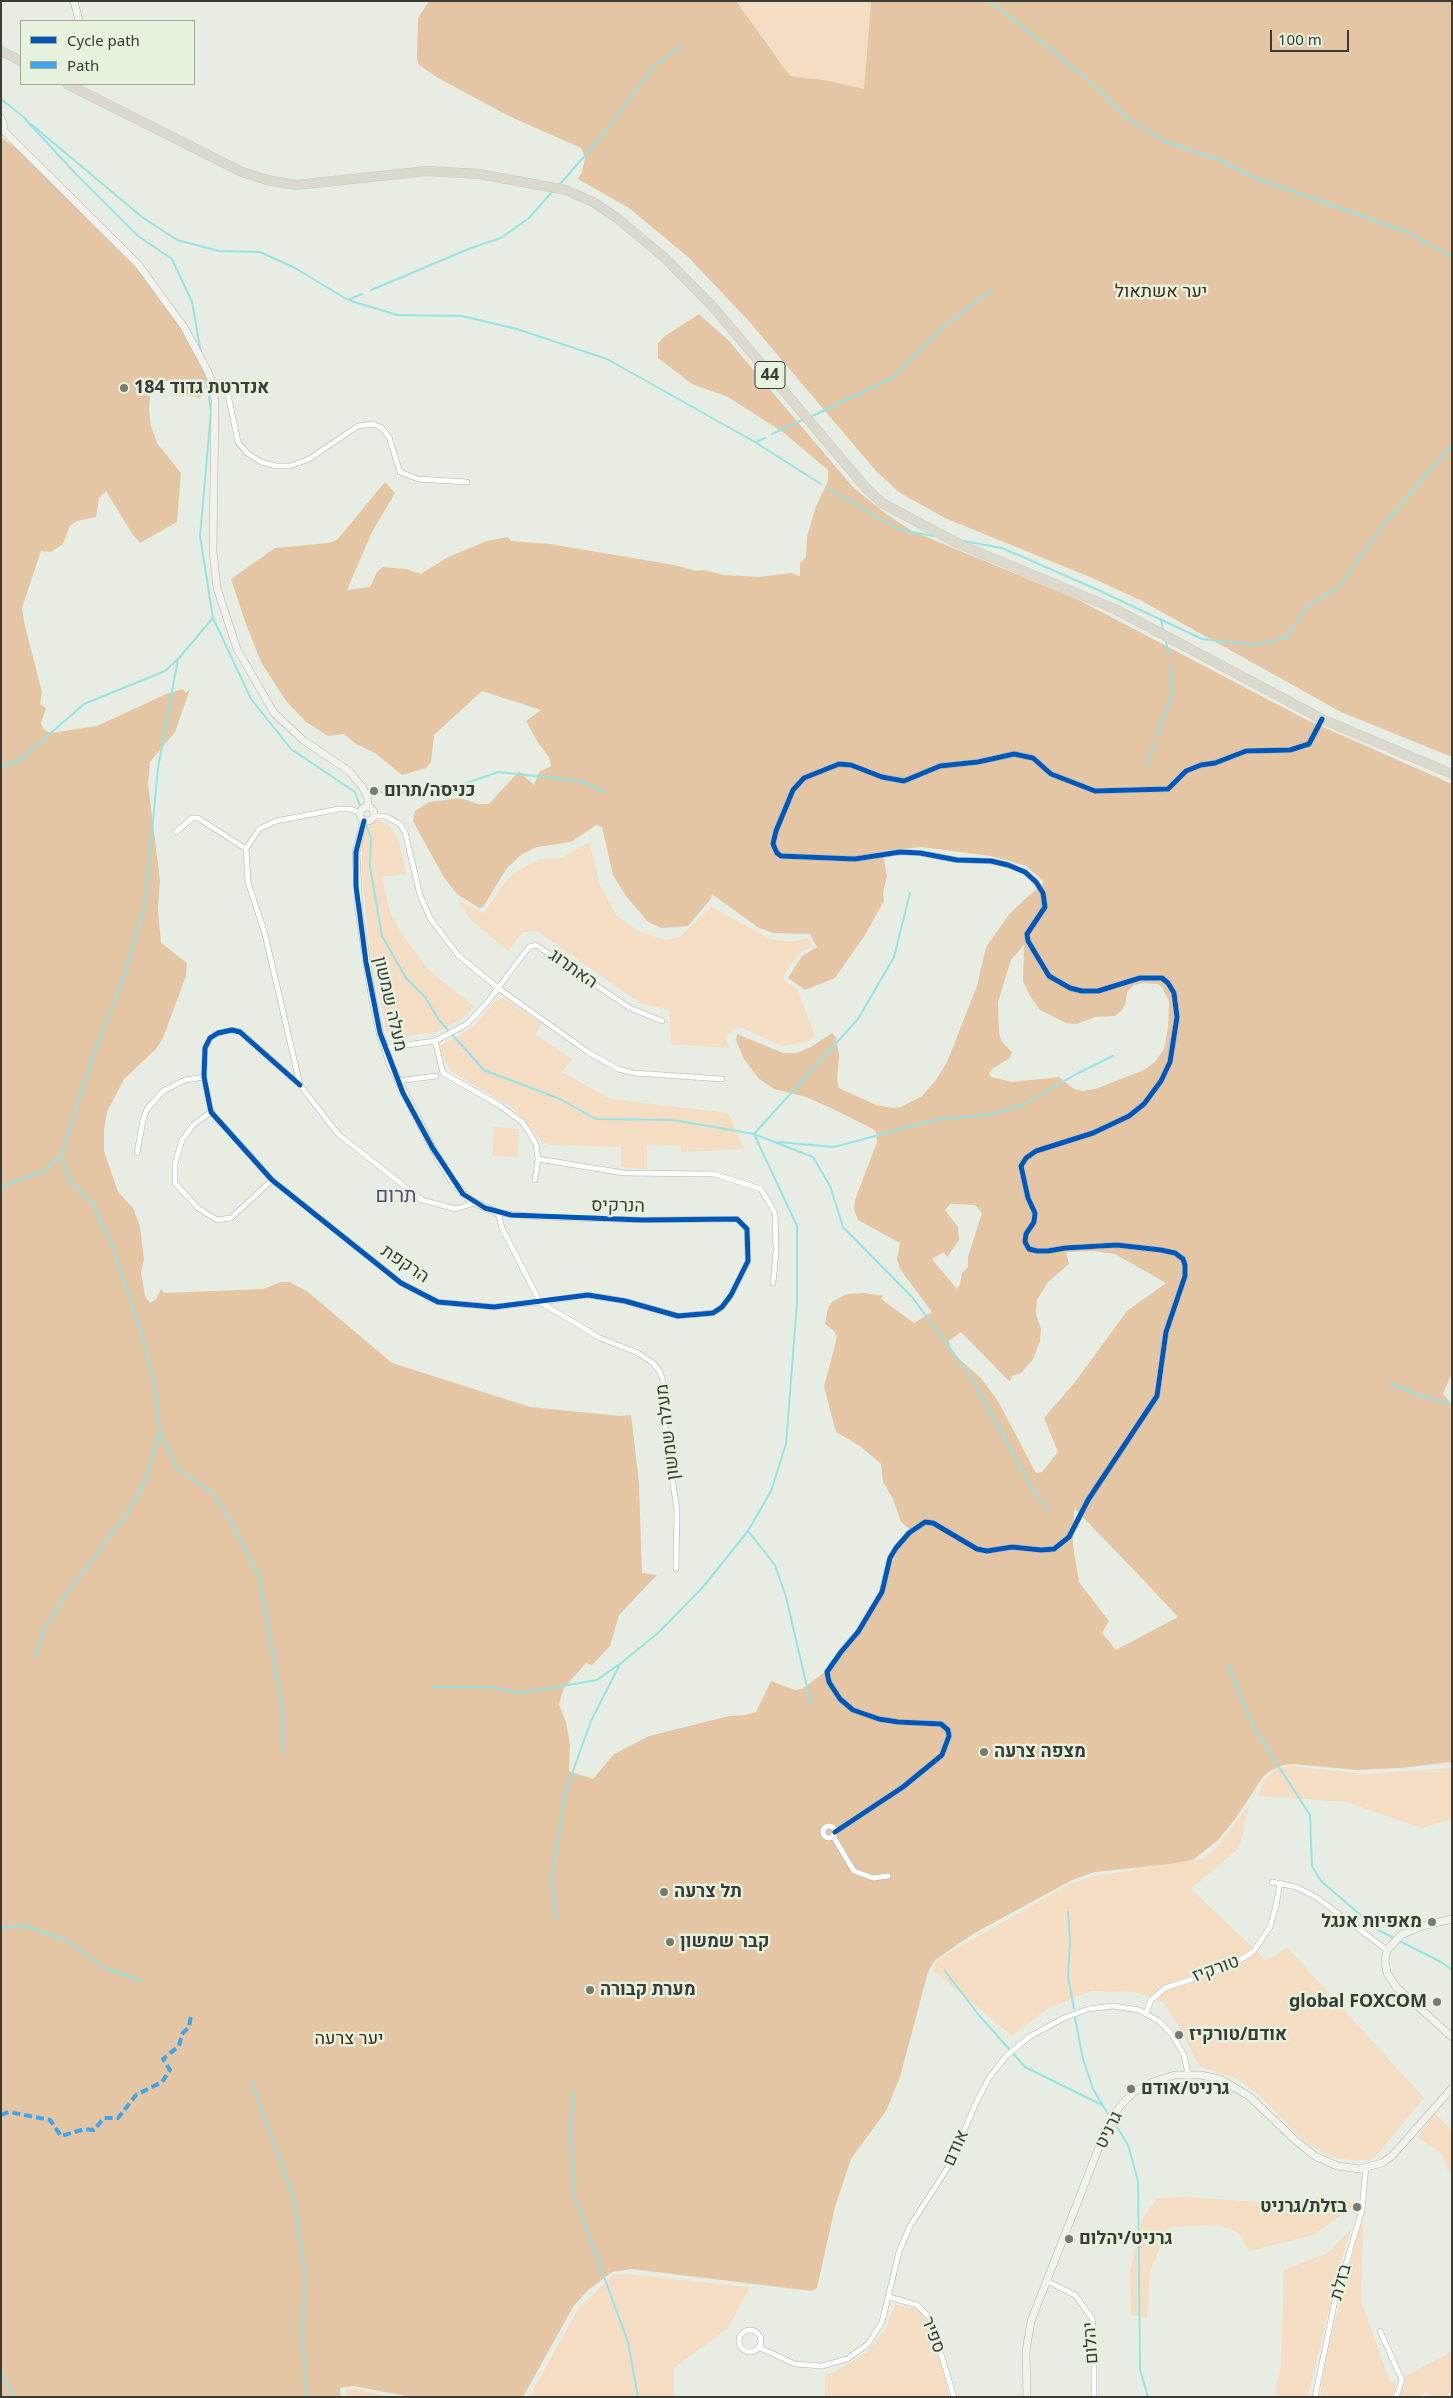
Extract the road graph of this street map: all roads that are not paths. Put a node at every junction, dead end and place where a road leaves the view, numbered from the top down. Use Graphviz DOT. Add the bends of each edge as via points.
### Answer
graph roads {
  1 [pos="74,1"];
  2 [pos="79,20"];
  3 [pos="1,51"];
  4 [pos="20,60"];
  5 [pos="69,85"];
  6 [pos="1,118"];
  7 [pos="2,129"];
  8 [pos="212,382"];
  9 [pos="467,482"];
  10 [pos="1322,720"];
  11 [pos="1452,774"];
  12 [pos="368,807"];
  13 [pos="360,813"];
  14 [pos="374,816"];
  15 [pos="364,821"];
  16 [pos="176,832"];
  17 [pos="246,849"];
  18 [pos="498,988"];
  19 [pos="662,1021"];
  20 [pos="435,1041"];
  21 [pos="385,1048"];
  22 [pos="436,1076"];
  23 [pos="204,1077"];
  24 [pos="722,1079"];
  25 [pos="398,1081"];
  26 [pos="300,1085"];
  27 [pos="211,1112"];
  28 [pos="137,1153"];
  29 [pos="538,1159"];
  30 [pos="272,1180"];
  31 [pos="535,1180"];
  32 [pos="474,1203"];
  33 [pos="498,1213"];
  34 [pos="737,1219"];
  35 [pos="773,1284"];
  36 [pos="540,1302"];
  37 [pos="676,1569"];
  38 [pos="888,1876"];
  39 [pos="1272,1882"];
  40 [pos="1280,1883"];
  41 [pos="1452,1920"];
  42 [pos="1387,1950"];
  43 [pos="1146,2013"];
  44 [pos="1452,2037"];
  45 [pos="1188,2074"];
  46 [pos="1452,2088"];
  47 [pos="1366,2168"];
  48 [pos="1047,2281"];
  49 [pos="889,2297"];
  50 [pos="1380,2331"];
  51 [pos="758,2347"];
  52 [pos="954,2397"];
  53 [pos="1027,2397"];
  54 [pos="1094,2397"];
  55 [pos="1315,2397"];
  56 [pos="1396,2397"];
  1 -- 2 [label="street"];
  3 -- 4 [label="highway"];
  5 -- 10 [label="highway, 44" via="242,172 267,180 296,184 427,171 470,174 566,190 593,202 666,259 714,308 882,503 959,544 1115,609"];
  6 -- 7 [label="street" via="4,122"];
  7 -- 8 [label="street" via="138,264 184,327"];
  8 -- 9 [label="street" via="226,385 238,442 261,462 290,466 309,459 358,426 373,424 382,428 389,437 400,472 418,479"];
  8 -- 12 [label="street" via="215,400 213,551 218,588 237,649 274,713 302,740 349,771 363,788"];
  10 -- 11 [label="highway, 44"];
  10 -- 38 [label="street" via="1308,744 1290,750 1246,751 1202,765 1186,771 1168,789 1095,791 1051,774 1033,758 1014,754 940,766 904,781 838,764 804,778 793,790 776,832 773,844 781,856 855,859 900,852 920,853 957,860 990,861 1025,872 1043,893 1045,907 1027,934 1049,976 1082,991 1098,991 1140,978 1162,978 1174,993 1177,1017 1170,1062 1144,1104 1102,1130 1036,1151 1021,1166 1034,1214 1034,1222 1024,1242 1029,1249 1037,1252 1117,1245 1161,1250 1183,1259 1185,1276 1166,1332 1157,1396 1088,1500 1069,1537 1054,1549 1012,1547 987,1551 925,1522 909,1533 890,1558 882,1592 858,1632 827,1672 828,1682 853,1710 879,1719 941,1724 948,1730 942,1755 904,1788 834,1834 854,1871 872,1878"];
  12 -- 13 [label="street" via="362,808"];
  12 -- 14 [label="street"];
  13 -- 15 [label="street"];
  13 -- 17 [label="street" via="339,809 276,821 259,830"];
  14 -- 15 [label="street" via="370,821"];
  14 -- 18 [label="street" via="385,816 400,824 405,832 420,895 430,918 458,955"];
  15 -- 21 [label="street, מעלה שמשון" via="356,852 357,894 373,1001"];
  16 -- 17 [label="street" via="192,818 198,818"];
  17 -- 26 [label="street" via="248,882 265,934"];
  18 -- 19 [label="street, האתרוג" via="529,947 536,945 630,1008"];
  18 -- 20 [label="street, האתרוג" via="466,1024"];
  18 -- 24 [label="street" via="588,1052 618,1069"];
  20 -- 21 [label="street"];
  20 -- 29 [label="street" via="443,1073 499,1104 522,1122 536,1144"];
  21 -- 25 [label="street, מעלה שמשון"];
  22 -- 25 [label="street"];
  23 -- 26 [label="street" via="205,1048 210,1038 232,1030 240,1032"];
  23 -- 27 [label="street"];
  23 -- 28 [label="street" via="185,1080 163,1091 143,1120"];
  25 -- 32 [label="street, מעלה שמשון" via="452,1181"];
  26 -- 32 [label="street" via="338,1134 422,1200 456,1209"];
  27 -- 30 [label="street, הרקפת"];
  27 -- 30 [label="street" via="193,1125 182,1140 175,1164 175,1183 198,1208 217,1220 230,1218"];
  29 -- 31 [label="street"];
  29 -- 35 [label="street" via="624,1173 714,1174 761,1189 775,1213"];
  30 -- 36 [label="street, הרקפת" via="401,1283 438,1302 494,1307"];
  32 -- 33 [label="street, מעלה שמשון"];
  33 -- 34 [label="street, הנרקיס" via="642,1220"];
  33 -- 36 [label="street" via="502,1228"];
  34 -- 36 [label="street, הרקפת" via="747,1229 748,1261 731,1296 713,1313 678,1316 625,1301 588,1295"];
  36 -- 37 [label="street, מעלה שמשון" via="600,1338 643,1356 660,1372 677,1510"];
  39 -- 40 [label="street"];
  40 -- 42 [label="street" via="1316,1897"];
  40 -- 43 [label="street, טורקיז" via="1270,1927 1253,1952 1232,1966 1164,1988 1154,1997"];
  41 -- 42 [label="street" via="1413,1929 1401,1935"];
  42 -- 44 [label="street" via="1386,1966 1396,1987"];
  43 -- 45 [label="street, אודם" via="1166,2027 1176,2040 1184,2055"];
  43 -- 49 [label="street, אודם" via="1114,2006 1076,2013 1040,2030 1006,2056 982,2089 950,2164 905,2235"];
  45 -- 47 [label="street, גרניט" via="1213,2077 1234,2086 1316,2156 1337,2166"];
  45 -- 48 [label="street, גרניט" via="1163,2078 1143,2086 1114,2114"];
  46 -- 47 [label="street, גרניט" via="1392,2156"];
  47 -- 55 [label="street, בזלת" via="1362,2210 1332,2314"];
  48 -- 53 [label="street, גרניט" via="1028,2335 1025,2362"];
  48 -- 54 [label="street, יהלום" via="1075,2295 1092,2318"];
  49 -- 51 [label="street, אודם" via="876,2334 858,2353 847,2359 809,2366 780,2358"];
  49 -- 52 [label="street, ספיר" via="917,2305 930,2318"];
  50 -- 56 [label="street" via="1402,2380"];
  51 -- 51 [label="street" via="760,2339 756,2332 748,2330 741,2334 739,2342 743,2349 751,2351"];
}
